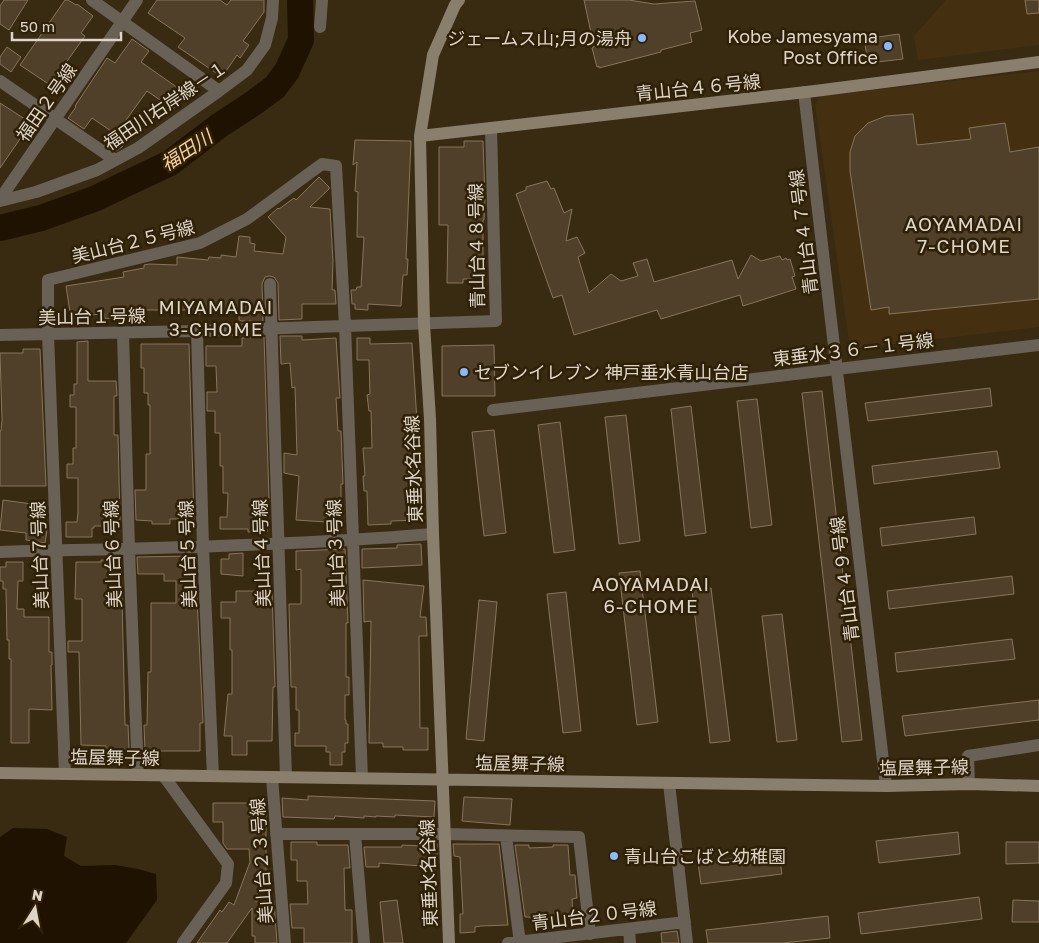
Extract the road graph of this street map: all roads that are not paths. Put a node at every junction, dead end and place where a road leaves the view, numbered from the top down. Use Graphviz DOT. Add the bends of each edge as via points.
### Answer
graph roads {
  1 [pos="92,0"];
  2 [pos="137,0"];
  3 [pos="273,0"];
  4 [pos="322,0"];
  5 [pos="459,0"];
  6 [pos="122,22"];
  7 [pos="320,27"];
  8 [pos="1039,62"];
  9 [pos="0,81"];
  10 [pos="219,91"];
  11 [pos="804,92"];
  12 [pos="55,119"];
  13 [pos="491,128"];
  14 [pos="420,136"];
  15 [pos="115,160"];
  16 [pos="0,200"];
  17 [pos="270,284"];
  18 [pos="424,324"];
  19 [pos="345,326"];
  20 [pos="271,329"];
  21 [pos="197,331"];
  22 [pos="123,333"];
  23 [pos="48,334"];
  24 [pos="0,335"];
  25 [pos="1039,345"];
  26 [pos="836,368"];
  27 [pos="493,410"];
  28 [pos="433,534"];
  29 [pos="352,540"];
  30 [pos="278,544"];
  31 [pos="203,547"];
  32 [pos="129,549"];
  33 [pos="57,550"];
  34 [pos="0,552"];
  35 [pos="1039,745"];
  36 [pos="0,773"];
  37 [pos="65,774"];
  38 [pos="138,774"];
  39 [pos="163,775"];
  40 [pos="213,776"];
  41 [pos="272,776"];
  42 [pos="286,777"];
  43 [pos="362,778"];
  44 [pos="443,780"];
  45 [pos="669,783"];
  46 [pos="969,784"];
  47 [pos="886,786"];
  48 [pos="1039,786"];
  49 [pos="276,834"];
  50 [pos="355,834"];
  51 [pos="444,834"];
  52 [pos="506,836"];
  53 [pos="685,922"];
  54 [pos="628,929"];
  55 [pos="590,934"];
  56 [pos="576,939"];
  57 [pos="183,943"];
  58 [pos="285,943"];
  59 [pos="364,943"];
  60 [pos="449,943"];
  61 [pos="516,943"];
  62 [pos="630,943"];
  63 [pos="687,943"];
  1 -- 6 [label="street"];
  2 -- 6 [label="street, 福田２号線"];
  3 -- 10 [label="street, 福田川右岸線－１" via="265,46 247,70"];
  4 -- 7 [label="street"];
  5 -- 14 [label="street, 東垂水名谷線" via="433,55"];
  6 -- 10 [label="street"];
  6 -- 12 [label="street, 福田２号線"];
  8 -- 11 [label="street, 青山台４６号線"];
  9 -- 12 [label="street"];
  10 -- 15 [label="street, 福田川右岸線－１"];
  11 -- 13 [label="street, 青山台４６号線"];
  11 -- 26 [label="street, 青山台４７号線"];
  12 -- 15 [label="street"];
  12 -- 16 [label="street, 福田２号線"];
  13 -- 14 [label="street, 青山台４６号線"];
  13 -- 18 [label="street, 青山台４８号線" via="496,321"];
  14 -- 18 [label="street, 東垂水名谷線"];
  15 -- 16 [label="street, 福田川右岸線－１" via="97,170 36,192"];
  17 -- 20 [label="street, 美山台４号線"];
  18 -- 19 [label="street, 美山台１号線"];
  18 -- 28 [label="street, 東垂水名谷線"];
  19 -- 20 [label="street, 美山台１号線"];
  19 -- 23 [label="street, 美山台２５号線" via="336,166 322,164 247,219 200,243 48,280"];
  19 -- 29 [label="street, 美山台３号線"];
  20 -- 21 [label="street, 美山台１号線"];
  20 -- 30 [label="street, 美山台４号線"];
  21 -- 22 [label="street, 美山台１号線"];
  21 -- 31 [label="street, 美山台５号線"];
  22 -- 23 [label="street, 美山台１号線"];
  22 -- 32 [label="street, 美山台６号線"];
  23 -- 24 [label="street, 美山台１号線"];
  23 -- 33 [label="street, 美山台７号線"];
  25 -- 26 [label="street, 東垂水３６－１号線"];
  26 -- 27 [label="street, 東垂水３６－１号線"];
  26 -- 47 [label="street, 青山台４９号線"];
  28 -- 29 [label="street"];
  28 -- 44 [label="street, 東垂水名谷線"];
  29 -- 30 [label="street"];
  29 -- 43 [label="street, 美山台３号線"];
  30 -- 31 [label="street"];
  30 -- 42 [label="street, 美山台４号線"];
  31 -- 32 [label="street"];
  31 -- 40 [label="street, 美山台５号線"];
  32 -- 33 [label="street"];
  32 -- 38 [label="street, 美山台６号線"];
  33 -- 34 [label="street"];
  33 -- 37 [label="street, 美山台７号線"];
  35 -- 46 [label="street" via="968,756"];
  36 -- 37 [label="street, 塩屋舞子線"];
  37 -- 38 [label="street, 塩屋舞子線"];
  38 -- 39 [label="street, 塩屋舞子線"];
  39 -- 40 [label="street, 塩屋舞子線"];
  39 -- 57 [label="street" via="228,864 226,883"];
  40 -- 41 [label="street, 塩屋舞子線"];
  41 -- 42 [label="street, 塩屋舞子線"];
  41 -- 49 [label="street, 美山台２３号線"];
  42 -- 43 [label="street, 塩屋舞子線"];
  43 -- 44 [label="street, 塩屋舞子線"];
  44 -- 45 [label="street, 塩屋舞子線"];
  44 -- 51 [label="street, 東垂水名谷線"];
  45 -- 47 [label="street, 塩屋舞子線"];
  45 -- 53 [label="street"];
  46 -- 47 [label="street, 塩屋舞子線"];
  46 -- 48 [label="street, 塩屋舞子線"];
  49 -- 50 [label="street"];
  49 -- 58 [label="street, 美山台２３号線"];
  50 -- 51 [label="street"];
  50 -- 59 [label="street"];
  51 -- 52 [label="street"];
  51 -- 60 [label="street, 東垂水名谷線"];
  52 -- 55 [label="street" via="580,838"];
  52 -- 61 [label="street"];
  53 -- 54 [label="street, 青山台２０号線"];
  53 -- 63 [label="street"];
  54 -- 55 [label="street, 青山台２０号線"];
  54 -- 62 [label="street"];
  55 -- 56 [label="street, 青山台２０号線"];
  56 -- 61 [label="street, 青山台２０号線"];
}
